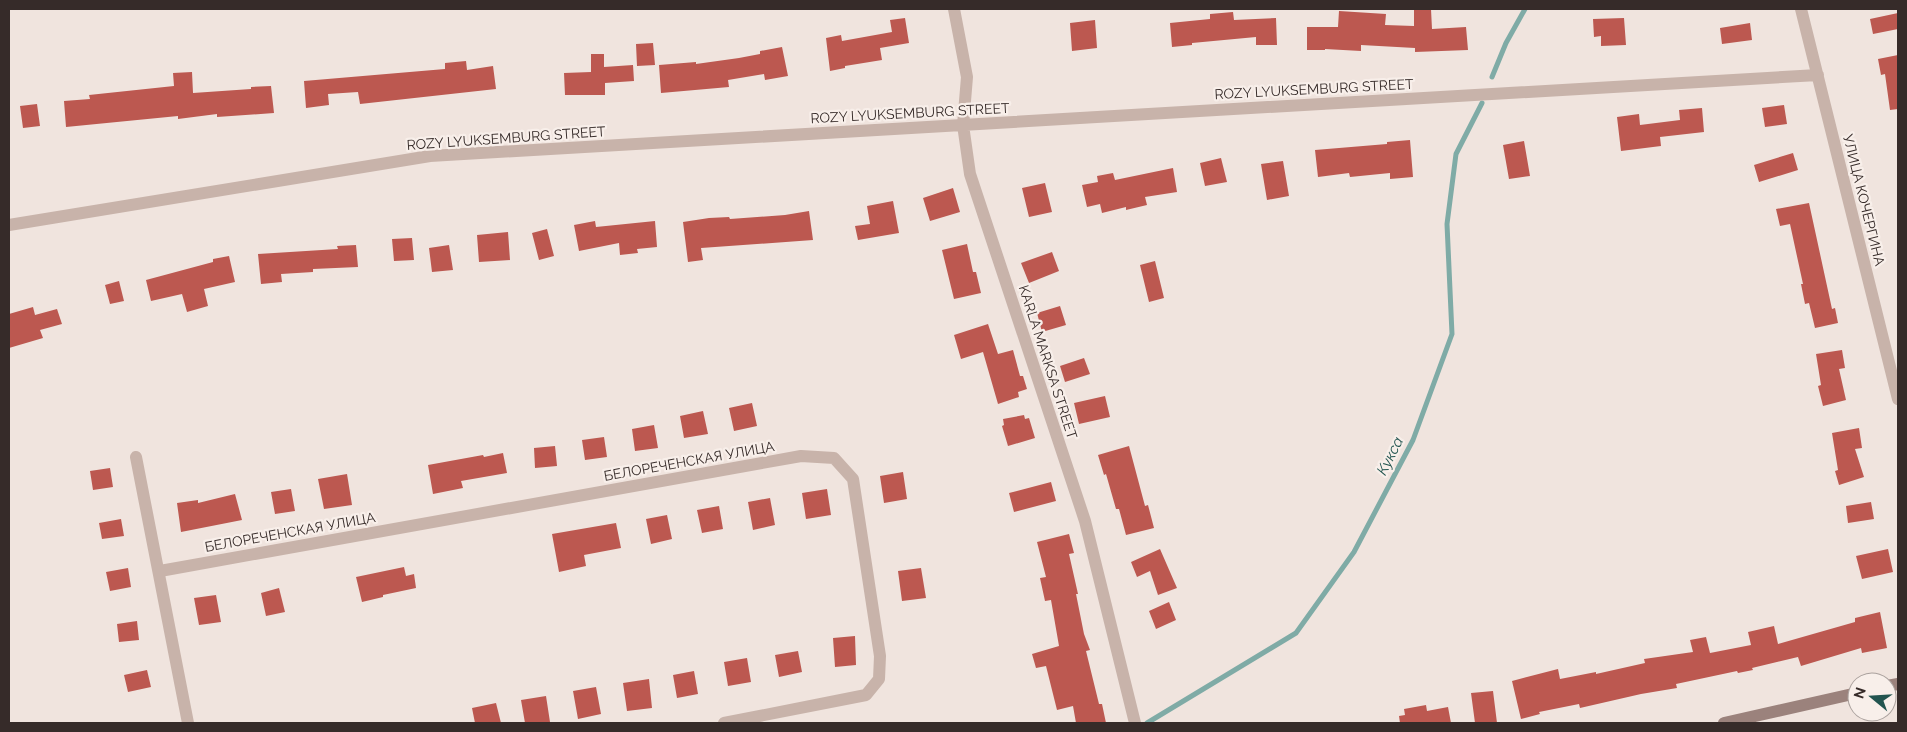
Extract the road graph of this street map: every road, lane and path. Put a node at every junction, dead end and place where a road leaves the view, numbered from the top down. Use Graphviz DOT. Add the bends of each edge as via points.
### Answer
graph roads {
  1 [pos="954,9"];
  2 [pos="1801,9"];
  3 [pos="1818,75"];
  4 [pos="963,124"];
  5 [pos="9,225"];
  6 [pos="1898,399"];
  7 [pos="136,457"];
  8 [pos="160,571"];
  9 [pos="1847,695"];
  10 [pos="1134,718"];
  11 [pos="188,723"];
  12 [pos="724,723"];
  13 [pos="1724,723"];
  1 -- 4 [label="street, KARLA MARKSA STREET" via="967,77"];
  2 -- 3 [label="street, УЛИЦА КОЧЕРГИНА"];
  3 -- 4 [label="street, ROZY LYUKSEMBURG STREET"];
  3 -- 6 [label="street, УЛИЦА КОЧЕРГИНА"];
  4 -- 5 [label="street, ROZY LYUKSEMBURG STREET" via="430,156"];
  4 -- 10 [label="street, KARLA MARKSA STREET" via="970,174 1085,522"];
  7 -- 8 [label="street"];
  8 -- 11 [label="street"];
  8 -- 12 [label="street, БЕЛОРЕЧЕНСКАЯ УЛИЦА" via="801,456 834,458 853,479 880,656 879,680 866,695"];
  9 -- 13 [label="street"];
}
